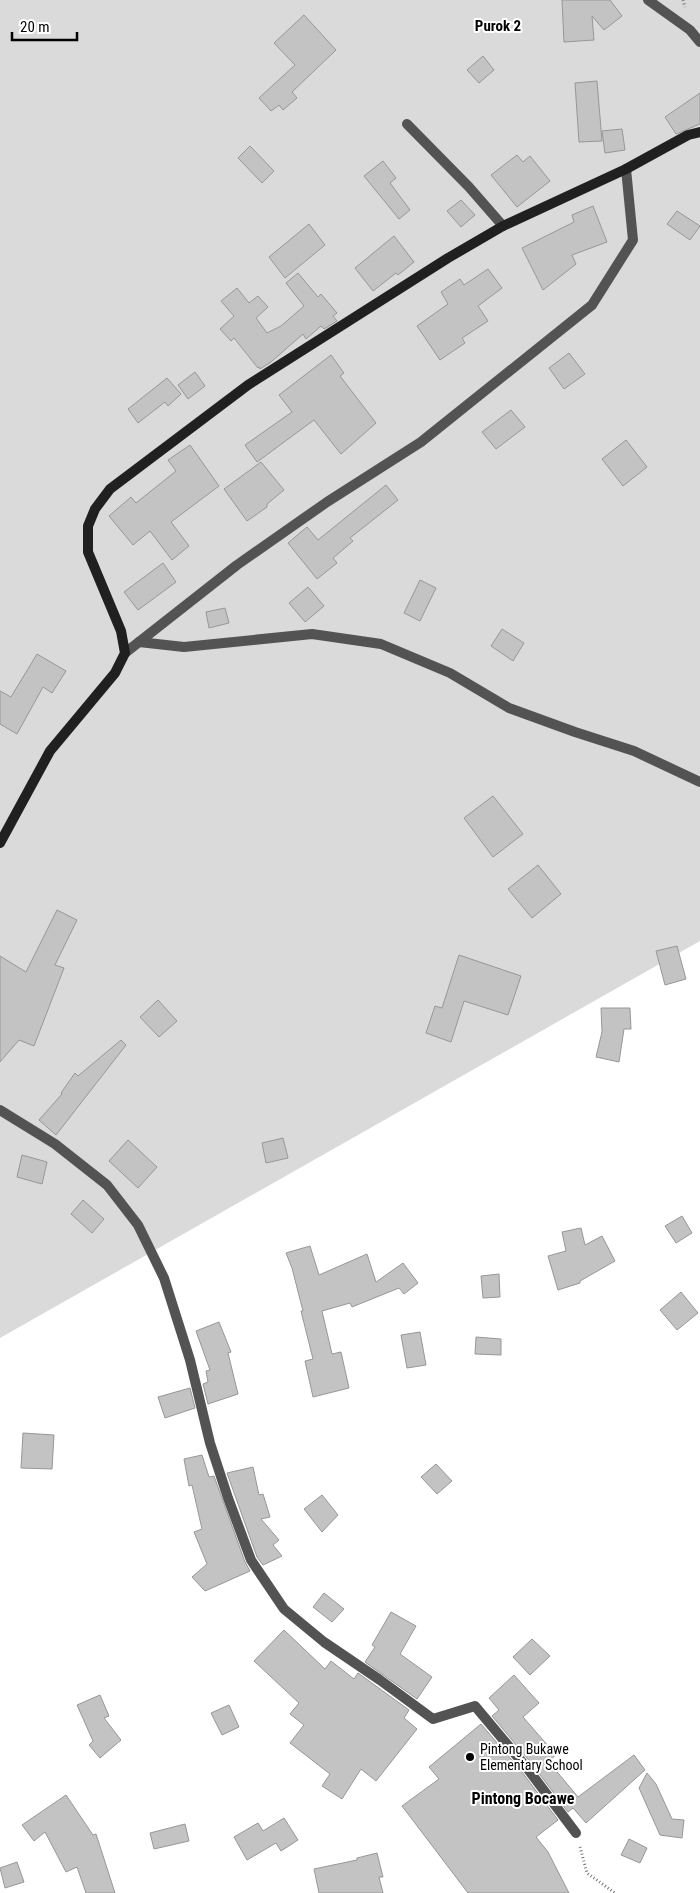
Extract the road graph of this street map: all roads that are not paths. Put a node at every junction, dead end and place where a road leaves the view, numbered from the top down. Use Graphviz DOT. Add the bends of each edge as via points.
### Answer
graph roads {
  1 [pos="648,0"];
  2 [pos="700,42"];
  3 [pos="407,124"];
  4 [pos="700,132"];
  5 [pos="626,169"];
  6 [pos="503,226"];
  7 [pos="139,642"];
  8 [pos="125,653"];
  9 [pos="700,782"];
  10 [pos="0,843"];
  11 [pos="0,1110"];
  12 [pos="576,1833"];
  1 -- 2 [label="street" via="690,30"];
  3 -- 6 [label="street"];
  4 -- 5 [label="street" via="688,135"];
  5 -- 6 [label="street"];
  5 -- 7 [label="street" via="633,240 592,305 421,442 237,565"];
  6 -- 8 [label="street" via="248,385 110,489 95,509 88,526 88,552 121,631"];
  7 -- 8 [label="street"];
  7 -- 9 [label="street" via="184,647 312,634 381,644 450,673 509,708 634,751"];
  8 -- 10 [label="street" via="114,673 50,751"];
  11 -- 12 [label="street" via="55,1144 107,1185 138,1225 164,1278 190,1360 210,1443 251,1560 284,1610 433,1720 476,1706"];
}
